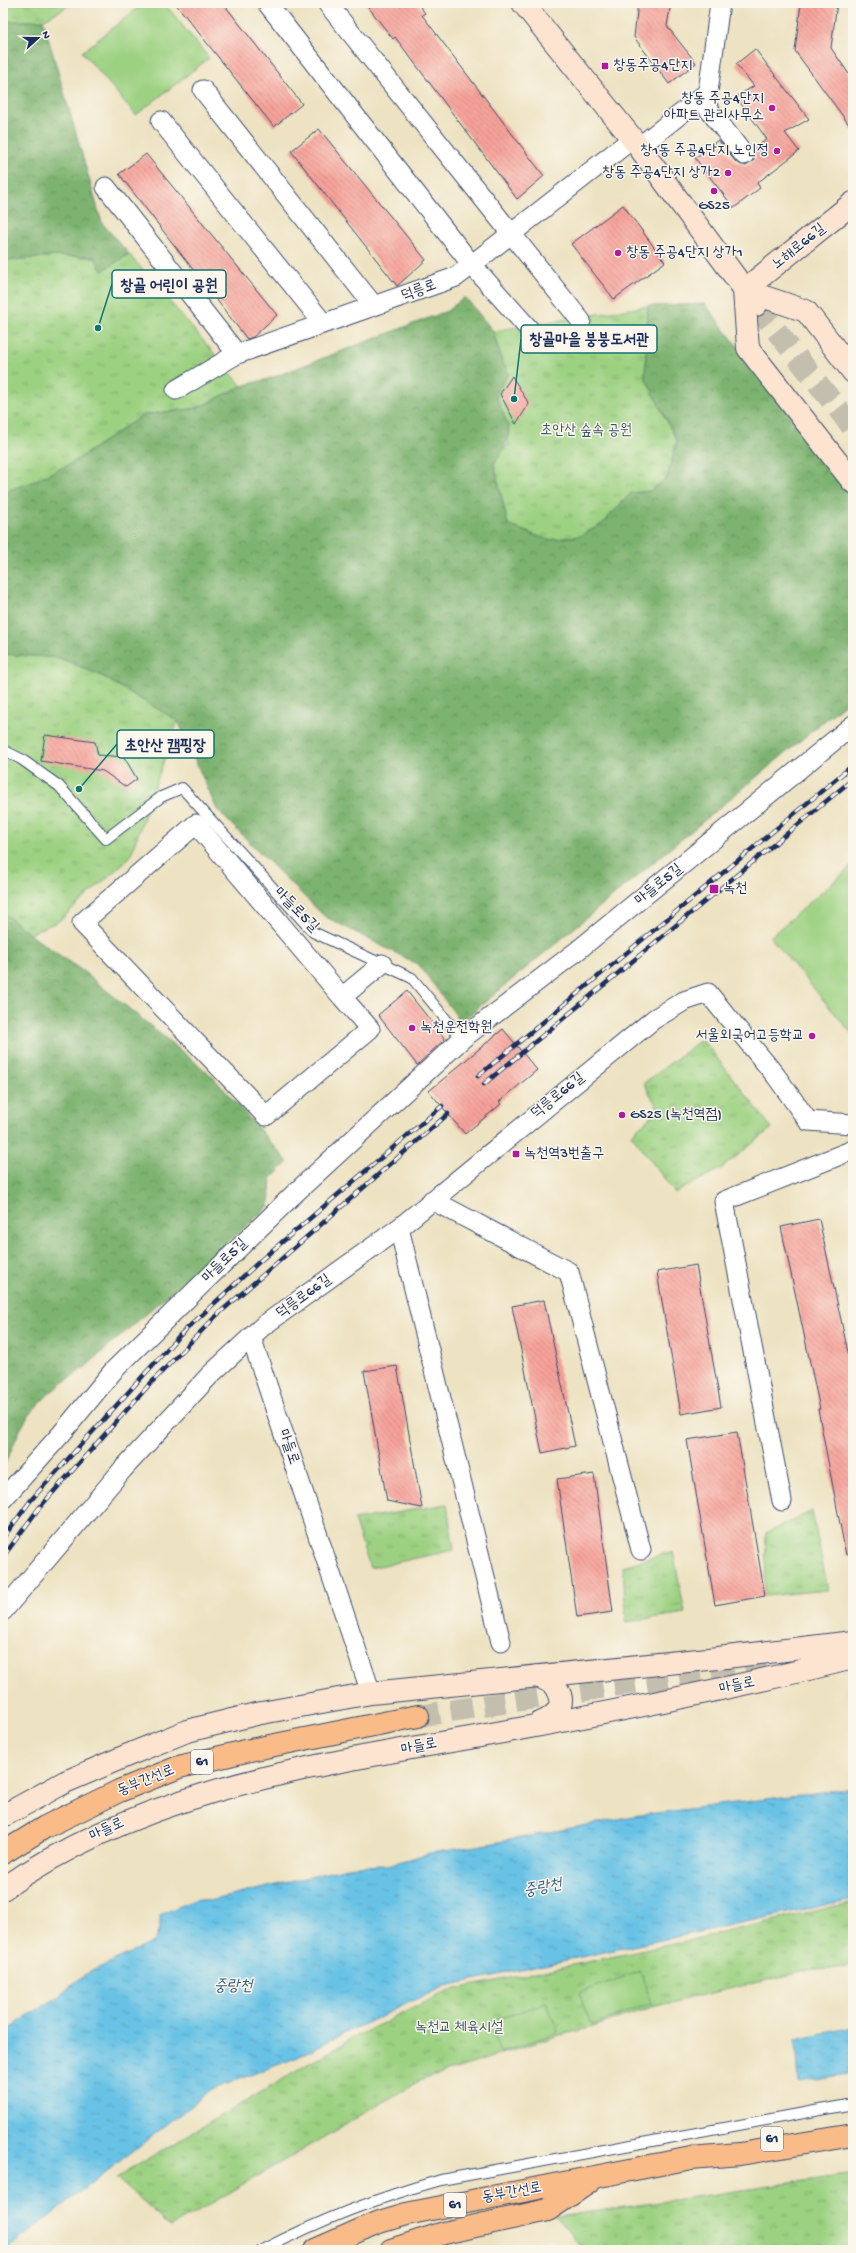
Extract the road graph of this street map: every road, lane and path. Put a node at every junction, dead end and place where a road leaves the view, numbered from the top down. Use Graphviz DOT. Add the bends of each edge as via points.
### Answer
graph roads {
  1 [pos="267,3"];
  2 [pos="327,3"];
  3 [pos="523,3"];
  4 [pos="720,3"];
  5 [pos="203,90"];
  6 [pos="700,98"];
  7 [pos="161,121"];
  8 [pos="635,143"];
  9 [pos="744,155"];
  10 [pos="106,187"];
  11 [pos="853,203"];
  12 [pos="511,234"];
  13 [pos="472,265"];
  14 [pos="750,298"];
  15 [pos="374,306"];
  16 [pos="581,321"];
  17 [pos="323,323"];
  18 [pos="529,329"];
  19 [pos="237,354"];
  20 [pos="853,372"];
  21 [pos="176,390"];
  22 [pos="853,482"];
  23 [pos="853,725"];
  24 [pos="3,750"];
  25 [pos="382,964"];
  26 [pos="342,997"];
  27 [pos="462,1039"];
  28 [pos="851,1124"];
  29 [pos="853,1145"];
  30 [pos="853,1150"];
  31 [pos="432,1200"];
  32 [pos="399,1228"];
  33 [pos="251,1337"];
  34 [pos="3,1499"];
  35 [pos="782,1501"];
  36 [pos="640,1550"];
  37 [pos="3,1611"];
  38 [pos="501,1642"];
  39 [pos="853,1642"];
  40 [pos="853,1658"];
  41 [pos="536,1676"];
  42 [pos="371,1693"];
  43 [pos="418,1716"];
  44 [pos="535,1725"];
  45 [pos="3,1816"];
  46 [pos="3,1853"];
  47 [pos="3,1889"];
  48 [pos="853,2104"];
  49 [pos="853,2121"];
  50 [pos="853,2135"];
  51 [pos="853,2147"];
  52 [pos="760,2151"];
  53 [pos="691,2158"];
  54 [pos="599,2176"];
  55 [pos="262,2250"];
  56 [pos="315,2250"];
  57 [pos="391,2250"];
  1 -- 13 [label="street"];
  2 -- 12 [label="street"];
  3 -- 8 [label="main road"];
  4 -- 6 [label="street" via="708,92"];
  5 -- 15 [label="street"];
  6 -- 8 [label="street, 덕릉로"];
  6 -- 9 [label="street"];
  7 -- 17 [label="street"];
  8 -- 12 [label="street, 덕릉로"];
  8 -- 14 [label="main road"];
  10 -- 19 [label="street"];
  11 -- 14 [label="main road, 노해로66길"];
  12 -- 13 [label="street, 덕릉로"];
  12 -- 16 [label="street"];
  13 -- 15 [label="street, 덕릉로" via="456,277"];
  13 -- 18 [label="street"];
  14 -- 20 [label="main road" via="806,311"];
  14 -- 22 [label="main road" via="748,348"];
  15 -- 17 [label="street, 덕릉로"];
  17 -- 19 [label="street, 덕릉로"];
  19 -- 21 [label="street, 덕릉로"];
  23 -- 27 [label="street, 마들로5길" via="577,951"];
  24 -- 25 [label="lane, 마들로5길" via="21,759 59,786 106,839 161,797 182,788 313,932"];
  25 -- 26 [label="street"];
  25 -- 27 [label="lane, 마들로5길" via="412,978"];
  26 -- 26 [label="street" via="370,1028 266,1116 82,923 196,824"];
  27 -- 34 [label="street, 마들로5길" via="287,1201 114,1370"];
  28 -- 29 [label="street"];
  28 -- 31 [label="street, 덕릉로66길" via="808,1120 776,1076 708,993 684,1001 654,1019"];
  30 -- 35 [label="street" via="724,1201"];
  31 -- 32 [label="street, 덕릉로66길"];
  31 -- 36 [label="street" via="569,1272"];
  32 -- 33 [label="street, 덕릉로66길"];
  32 -- 38 [label="street"];
  33 -- 37 [label="street, 덕릉로66길" via="210,1375 123,1470"];
  33 -- 42 [label="street, 마들로"];
  39 -- 41 [label="main road, 마들로"];
  40 -- 44 [label="main road, 마들로" via="734,1686"];
  41 -- 42 [label="main road, 마들로"];
  41 -- 44 [label="main road" via="553,1683 558,1690 561,1703 552,1718"];
  42 -- 45 [label="main road, 마들로" via="256,1714 187,1731 66,1782"];
  43 -- 46 [label="highway, 동부간선로 / 61" via="250,1750 179,1768 119,1791 45,1827"];
  44 -- 47 [label="main road, 마들로" via="268,1776 191,1797 145,1813 96,1835 34,1867"];
  48 -- 55 [label="lane" via="441,2180 403,2191 308,2226"];
  49 -- 53 [label="highway, 동부간선로 / 61"];
  50 -- 52 [label="highway, 동부간선로 / 61"];
  51 -- 52 [label="highway"];
  52 -- 53 [label="highway, 동부간선로 / 61"];
  53 -- 54 [label="highway, 동부간선로 / 61"];
  54 -- 56 [label="highway, 동부간선로 / 61" via="406,2214 376,2223"];
  54 -- 57 [label="highway" via="548,2210 444,2232"];
}
